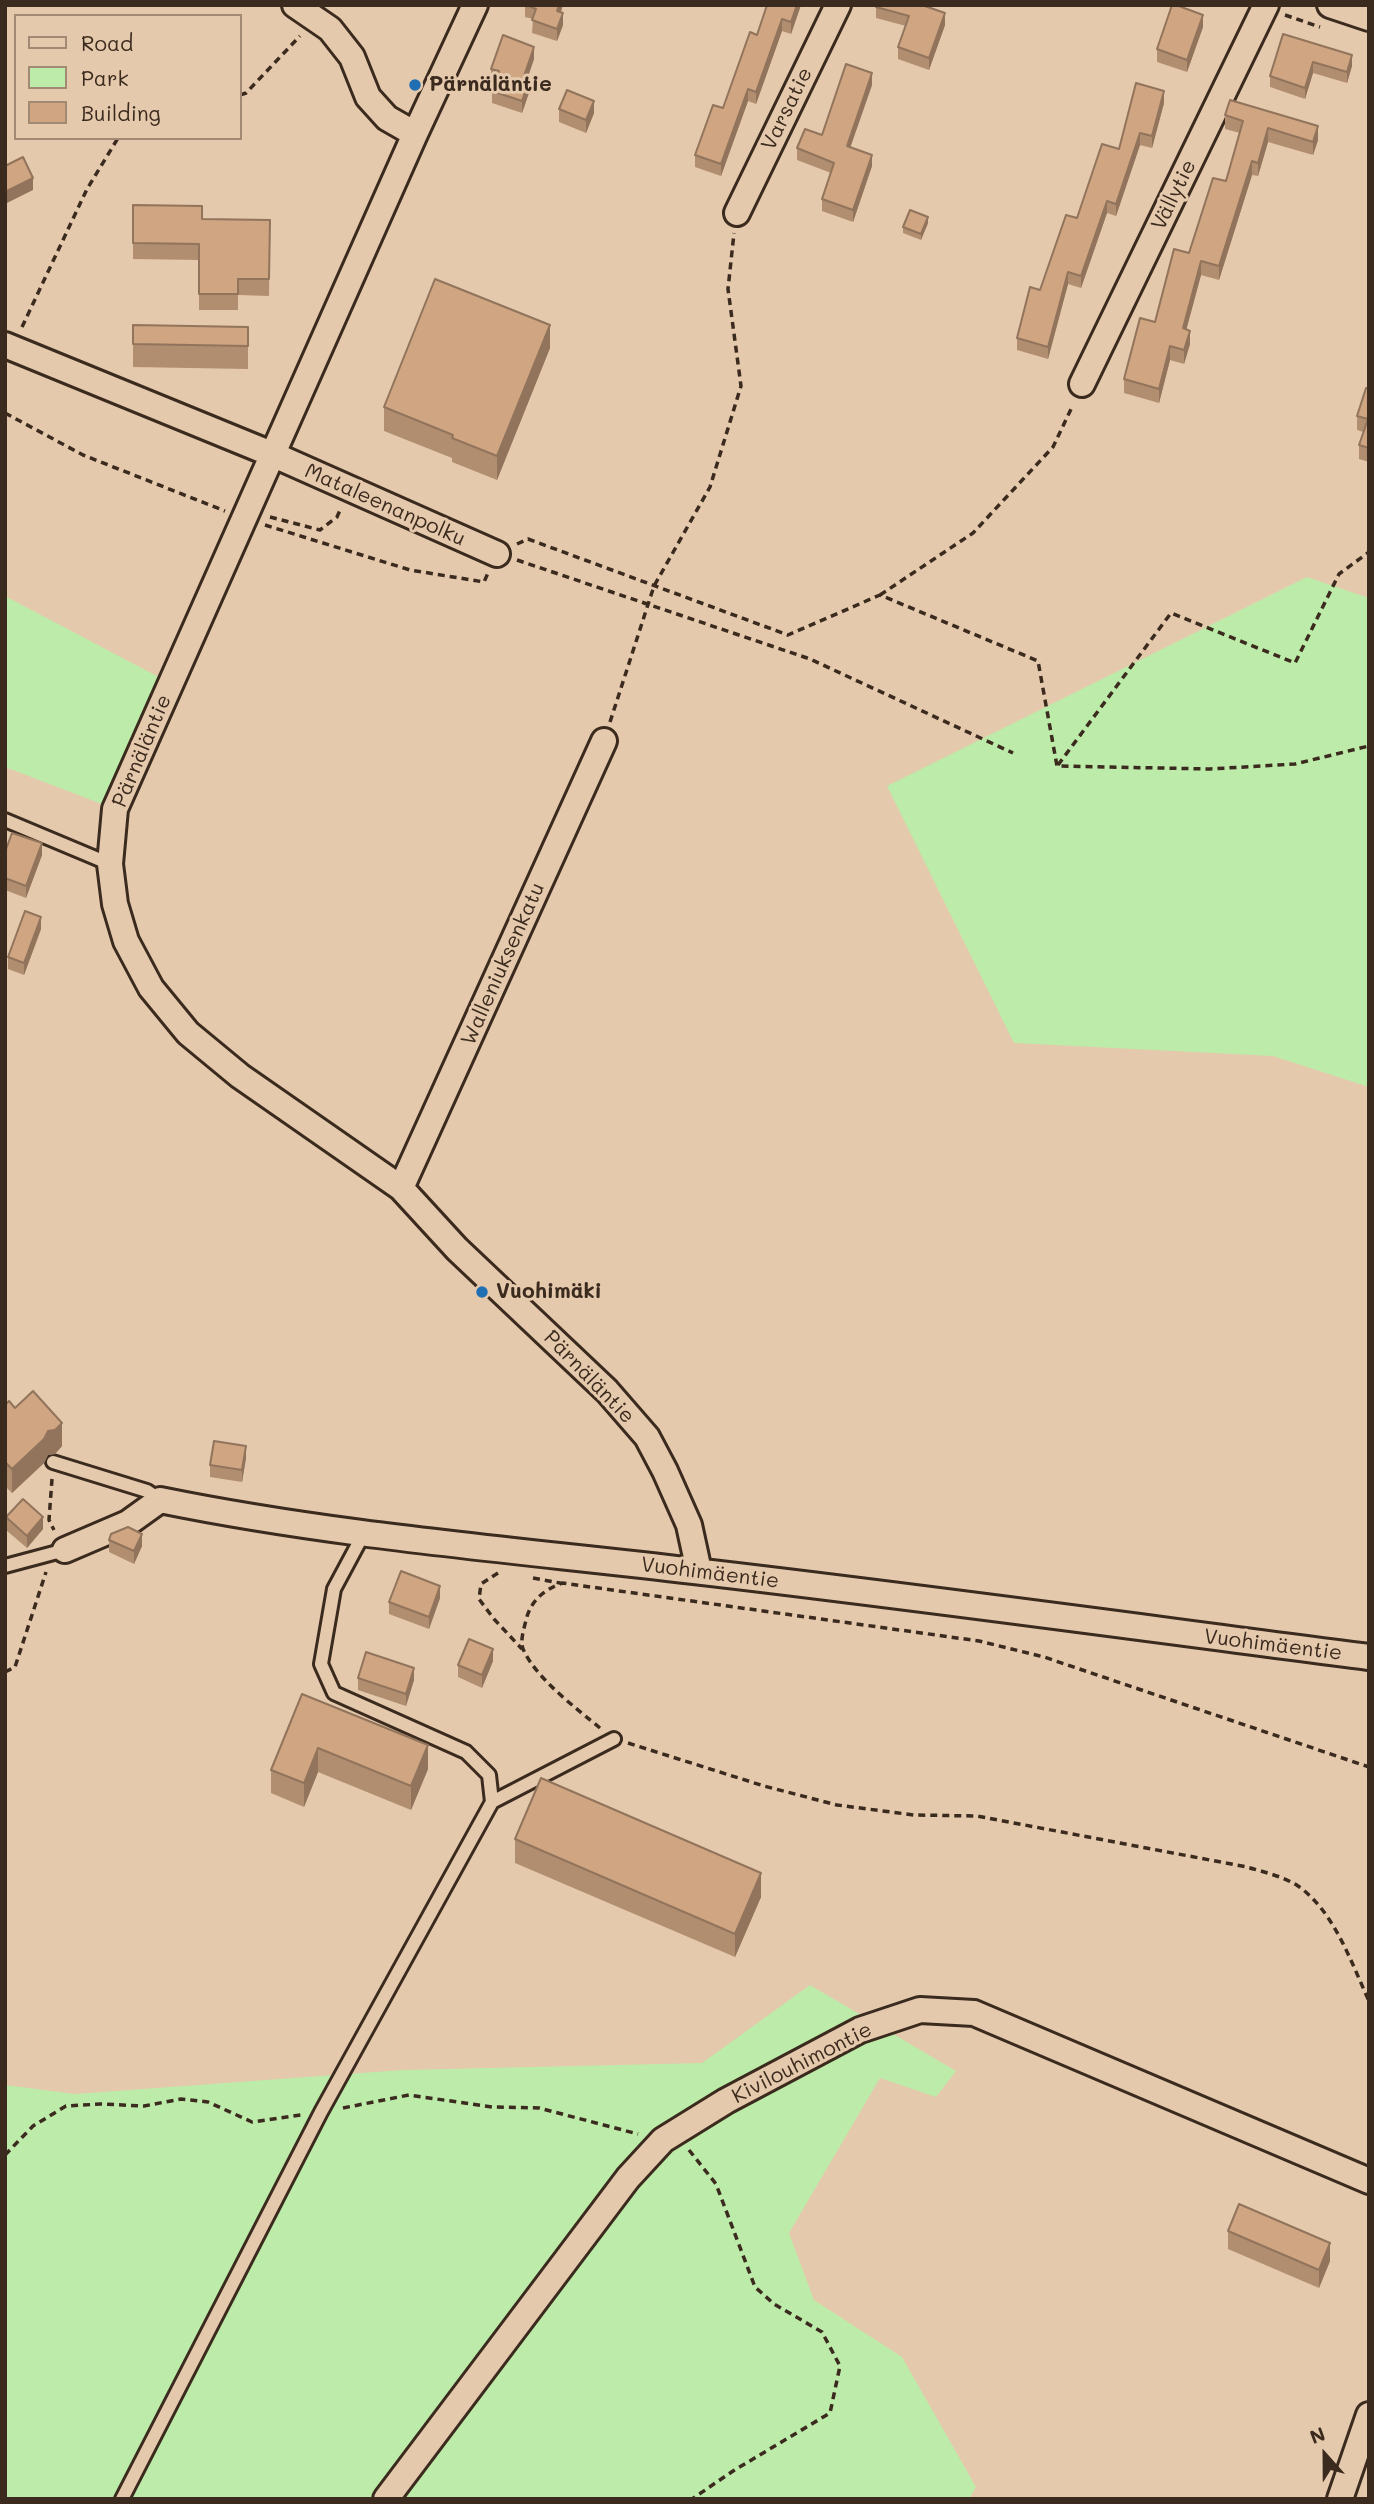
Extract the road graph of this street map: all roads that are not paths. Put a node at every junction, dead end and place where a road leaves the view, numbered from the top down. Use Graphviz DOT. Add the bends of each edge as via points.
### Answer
graph roads {
  1 [pos="295,5"];
  2 [pos="475,5"];
  3 [pos="838,5"];
  4 [pos="1330,5"];
  5 [pos="1266,6"];
  6 [pos="1369,18"];
  7 [pos="415,134"];
  8 [pos="737,212"];
  9 [pos="9,346"];
  10 [pos="1083,384"];
  11 [pos="274,455"];
  12 [pos="497,554"];
  13 [pos="604,741"];
  14 [pos="5,820"];
  15 [pos="110,864"];
  16 [pos="401,1188"];
  17 [pos="53,1462"];
  18 [pos="160,1500"];
  19 [pos="364,1532"];
  20 [pos="58,1552"];
  21 [pos="5,1566"];
  22 [pos="699,1571"];
  23 [pos="1369,1657"];
  24 [pos="614,1739"];
  25 [pos="492,1802"];
  26 [pos="1369,2181"];
  27 [pos="1369,2415"];
  28 [pos="122,2499"];
  29 [pos="386,2499"];
  30 [pos="1340,2499"];
  1 -- 7 [label="street" via="330,29 352,57 368,97 387,118"];
  2 -- 7 [label="street, Pärnäläntie"];
  3 -- 8 [label="street, Varsatie"];
  4 -- 6 [label="street"];
  5 -- 10 [label="street, Vällytie"];
  7 -- 11 [label="street, Pärnäläntie"];
  9 -- 11 [label="street, Mataleenanpolku"];
  11 -- 12 [label="street, Mataleenanpolku"];
  11 -- 15 [label="street, Pärnäläntie" via="116,809"];
  13 -- 16 [label="street, Walleniuksenkatu"];
  14 -- 15 [label="lane"];
  15 -- 16 [label="street, Pärnäläntie" via="126,941 151,988 188,1033 240,1076"];
  16 -- 22 [label="street, Pärnäläntie" via="457,1249 607,1391 647,1437 690,1525"];
  17 -- 18 [label="lane" via="147,1491"];
  18 -- 19 [label="street, Vuohimäentie"];
  18 -- 20 [label="street" via="128,1523"];
  19 -- 22 [label="street, Vuohimäentie"];
  19 -- 25 [label="lane" via="334,1589 321,1664 334,1693 466,1752 489,1775"];
  20 -- 21 [label="lane"];
  22 -- 23 [label="street, Vuohimäentie"];
  24 -- 25 [label="lane"];
  25 -- 28 [label="lane" via="321,2112"];
  26 -- 29 [label="street, Kivilouhimontie" via="974,2013 920,2010 860,2030 663,2140 628,2178"];
  27 -- 30 [label="street"];
}
